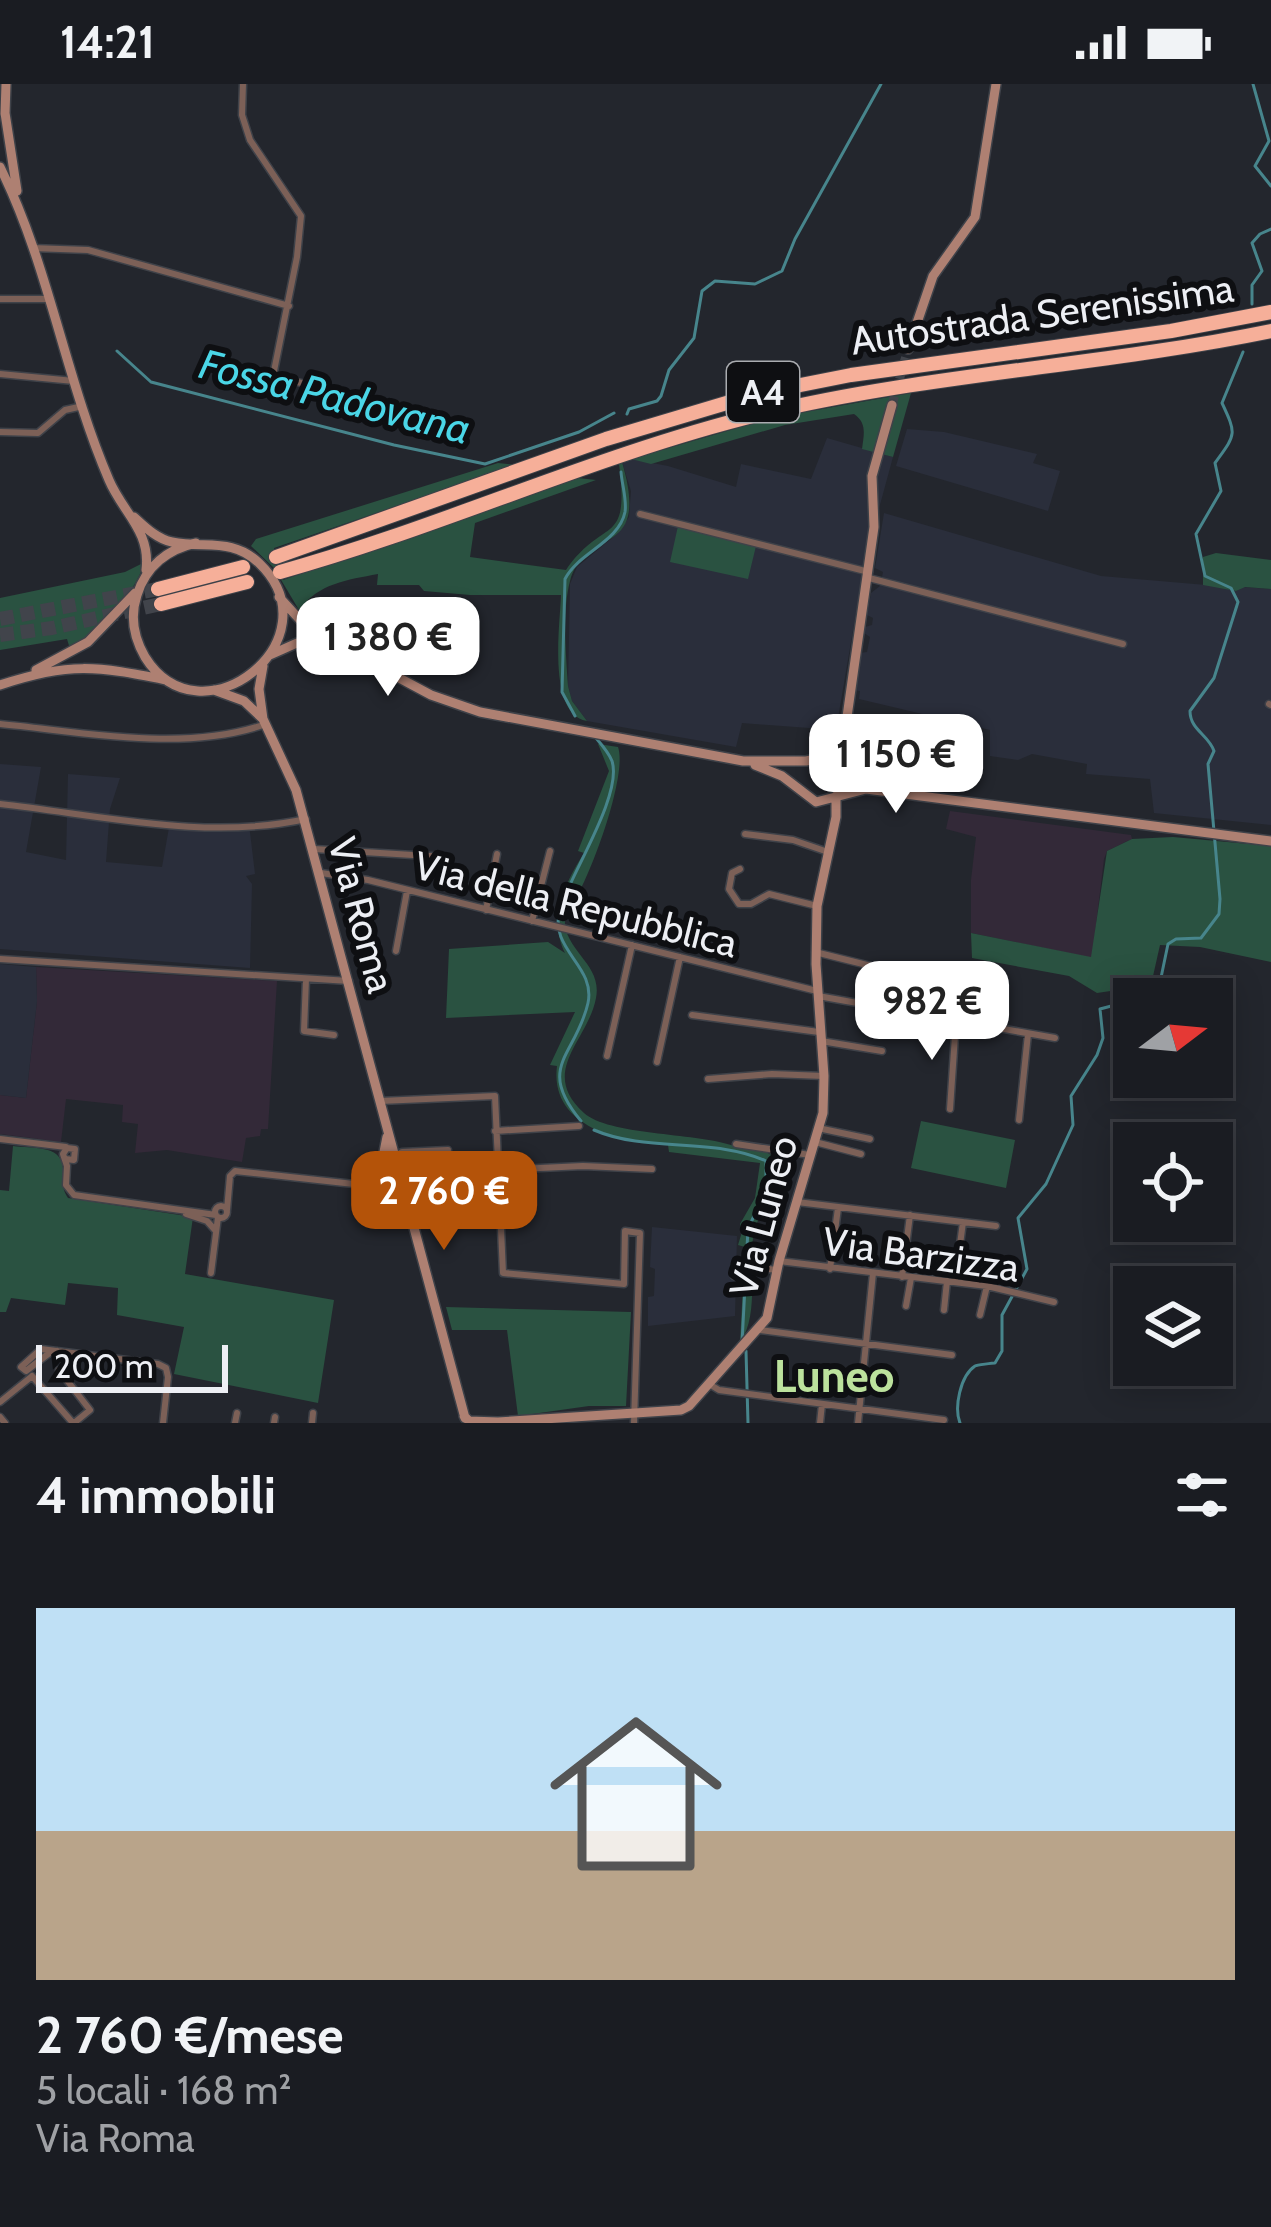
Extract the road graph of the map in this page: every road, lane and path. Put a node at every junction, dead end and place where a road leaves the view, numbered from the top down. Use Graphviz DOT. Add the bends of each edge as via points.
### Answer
graph roads {
  1 [pos="6,84"];
  2 [pos="243,84"];
  3 [pos="996,84"];
  4 [pos="5,113"];
  5 [pos="2,143"];
  6 [pos="0,167"];
  7 [pos="20,211"];
  8 [pos="32,248"];
  9 [pos="49,298"];
  10 [pos="0,299"];
  11 [pos="289,306"];
  12 [pos="1271,312"];
  13 [pos="1271,331"];
  14 [pos="908,350"];
  15 [pos="0,374"];
  16 [pos="76,381"];
  17 [pos="391,405"];
  18 [pos="892,405"];
  19 [pos="84,406"];
  20 [pos="0,432"];
  21 [pos="640,514"];
  22 [pos="134,517"];
  23 [pos="196,543"];
  24 [pos="245,574"];
  25 [pos="869,575"];
  26 [pos="146,576"];
  27 [pos="139,589"];
  28 [pos="160,597"];
  29 [pos="279,597"];
  30 [pos="1124,644"];
  31 [pos="345,649"];
  32 [pos="270,655"];
  33 [pos="263,665"];
  34 [pos="16,680"];
  35 [pos="172,681"];
  36 [pos="0,685"];
  37 [pos="214,690"];
  38 [pos="265,722"];
  39 [pos="0,724"];
  40 [pos="842,749"];
  41 [pos="825,757"];
  42 [pos="743,761"];
  43 [pos="806,761"];
  44 [pos="842,771"];
  45 [pos="799,788"];
  46 [pos="866,789"];
  47 [pos="837,795"];
  48 [pos="823,802"];
  49 [pos="0,804"];
  50 [pos="306,820"];
  51 [pos="834,824"];
  52 [pos="745,834"];
  53 [pos="1271,841"];
  54 [pos="314,849"];
  55 [pos="550,851"];
  56 [pos="828,852"];
  57 [pos="497,854"];
  58 [pos="446,857"];
  59 [pos="740,869"];
  60 [pos="321,873"];
  61 [pos="407,890"];
  62 [pos="817,906"];
  63 [pos="486,910"];
  64 [pos="532,921"];
  65 [pos="632,945"];
  66 [pos="396,951"];
  67 [pos="815,952"];
  68 [pos="680,957"];
  69 [pos="0,959"];
  70 [pos="931,966"];
  71 [pos="887,970"];
  72 [pos="1001,974"];
  73 [pos="306,979"];
  74 [pos="349,981"];
  75 [pos="818,994"];
  76 [pos="692,1015"];
  77 [pos="919,1015"];
  78 [pos="956,1021"];
  79 [pos="991,1027"];
  80 [pos="1028,1034"];
  81 [pos="334,1035"];
  82 [pos="821,1037"];
  83 [pos="1054,1039"];
  84 [pos="882,1051"];
  85 [pos="607,1056"];
  86 [pos="657,1062"];
  87 [pos="824,1076"];
  88 [pos="708,1079"];
  89 [pos="380,1100"];
  90 [pos="950,1108"];
  91 [pos="1019,1120"];
  92 [pos="579,1126"];
  93 [pos="818,1128"];
  94 [pos="495,1131"];
  95 [pos="870,1138"];
  96 [pos="0,1139"];
  97 [pos="814,1142"];
  98 [pos="736,1144"];
  99 [pos="50,1146"];
  100 [pos="448,1150"];
  101 [pos="861,1154"];
  102 [pos="811,1155"];
  103 [pos="67,1159"];
  104 [pos="384,1167"];
  105 [pos="652,1169"];
  106 [pos="497,1170"];
  107 [pos="480,1172"];
  108 [pos="395,1178"];
  109 [pos="796,1202"];
  110 [pos="838,1208"];
  111 [pos="184,1212"];
  112 [pos="910,1215"];
  113 [pos="219,1217"];
  114 [pos="963,1222"];
  115 [pos="996,1226"];
  116 [pos="778,1266"];
  117 [pos="830,1268"];
  118 [pos="211,1273"];
  119 [pos="873,1273"];
  120 [pos="734,1276"];
  121 [pos="907,1277"];
  122 [pos="951,1282"];
  123 [pos="624,1283"];
  124 [pos="637,1285"];
  125 [pos="986,1286"];
  126 [pos="1054,1302"];
  127 [pos="906,1306"];
  128 [pos="944,1310"];
  129 [pos="980,1315"];
  130 [pos="760,1330"];
  131 [pos="866,1345"];
  132 [pos="54,1351"];
  133 [pos="952,1355"];
  134 [pos="10,1365"];
  135 [pos="59,1370"];
  136 [pos="70,1370"];
  137 [pos="27,1371"];
  138 [pos="709,1384"];
  139 [pos="0,1402"];
  140 [pos="822,1405"];
  141 [pos="859,1410"];
  142 [pos="236,1413"];
  143 [pos="633,1419"];
  144 [pos="465,1420"];
  145 [pos="944,1420"];
  146 [pos="496,1422"];
  147 [pos="73,1423"];
  148 [pos="163,1423"];
  149 [pos="235,1423"];
  150 [pos="820,1423"];
  151 [pos="858,1423"];
  1 -- 4 [label="main road"];
  2 -- 11 [label="street" via="250,140 301,216"];
  3 -- 14 [label="main road" via="975,217 933,275"];
  4 -- 5 [label="main road"];
  4 -- 7 [label="main road"];
  5 -- 6 [label="main road"];
  6 -- 7 [label="main road"];
  7 -- 8 [label="main road"];
  8 -- 9 [label="main road"];
  8 -- 11 [label="street" via="88,250"];
  9 -- 10 [label="street"];
  9 -- 16 [label="main road"];
  11 -- 17 [label="street" via="273,376"];
  12 -- 13 [label="highway, Autostrada Serenissima / A4" via="760,393 664,420 278,564 385,540 762,414"];
  15 -- 16 [label="street"];
  16 -- 19 [label="main road"];
  18 -- 25 [label="main road" via="872,476"];
  19 -- 20 [label="street" via="65,410 38,433"];
  19 -- 22 [label="main road" via="110,482"];
  21 -- 25 [label="street"];
  22 -- 23 [label="main road" via="167,541"];
  22 -- 26 [label="main road" via="147,545"];
  23 -- 26 [label="main road" via="164,556"];
  23 -- 29 [label="main road" via="252,557"];
  24 -- 28 [label="highway"];
  25 -- 30 [label="street"];
  25 -- 40 [label="main road"];
  26 -- 27 [label="main road"];
  27 -- 34 [label="main road" via="88,642"];
  27 -- 35 [label="main road" via="139,645"];
  29 -- 31 [label="main road"];
  29 -- 32 [label="main road" via="281,627"];
  31 -- 32 [label="main road" via="304,642"];
  31 -- 42 [label="main road" via="480,712"];
  32 -- 33 [label="main road"];
  33 -- 37 [label="main road"];
  33 -- 38 [label="main road"];
  34 -- 35 [label="main road" via="96,668"];
  34 -- 36 [label="main road"];
  35 -- 37 [label="main road"];
  37 -- 38 [label="main road" via="244,701"];
  38 -- 39 [label="street" via="238,734 182,737"];
  38 -- 50 [label="main road, Via Roma"];
  40 -- 41 [label="main road"];
  40 -- 44 [label="main road"];
  41 -- 43 [label="main road"];
  41 -- 44 [label="main road"];
  42 -- 43 [label="main road"];
  42 -- 45 [label="main road"];
  43 -- 45 [label="main road"];
  44 -- 46 [label="main road"];
  44 -- 47 [label="main road"];
  45 -- 48 [label="main road"];
  46 -- 47 [label="main road"];
  46 -- 53 [label="main road"];
  47 -- 48 [label="main road"];
  47 -- 51 [label="main road, Via Luneo"];
  48 -- 51 [label="main road"];
  49 -- 50 [label="street" via="233,829"];
  50 -- 54 [label="main road, Via Roma"];
  51 -- 56 [label="main road, Via Luneo"];
  52 -- 56 [label="street"];
  54 -- 58 [label="street"];
  54 -- 60 [label="main road, Via Roma"];
  55 -- 64 [label="street"];
  56 -- 62 [label="main road, Via Luneo"];
  57 -- 63 [label="street"];
  59 -- 62 [label="street" via="729,889 739,904 769,894"];
  60 -- 61 [label="street, Via della Repubblica"];
  60 -- 74 [label="main road, Via Roma"];
  61 -- 63 [label="street, Via della Repubblica"];
  61 -- 66 [label="street"];
  62 -- 67 [label="main road, Via Luneo"];
  63 -- 64 [label="street, Via della Repubblica"];
  64 -- 65 [label="street, Via della Repubblica"];
  65 -- 68 [label="street, Via della Repubblica"];
  65 -- 85 [label="street"];
  67 -- 71 [label="street"];
  67 -- 75 [label="main road, Via Luneo"];
  68 -- 75 [label="street, Via della Repubblica"];
  68 -- 86 [label="street"];
  69 -- 73 [label="street"];
  70 -- 77 [label="street"];
  72 -- 79 [label="street"];
  73 -- 74 [label="street"];
  73 -- 81 [label="street" via="304,1031"];
  74 -- 89 [label="main road, Via Roma"];
  75 -- 77 [label="street, Via della Repubblica"];
  75 -- 82 [label="main road, Via Luneo"];
  76 -- 82 [label="street"];
  77 -- 78 [label="street, Via della Repubblica"];
  78 -- 79 [label="street, Via della Repubblica"];
  78 -- 90 [label="street"];
  79 -- 80 [label="street, Via della Repubblica"];
  80 -- 83 [label="street, Via della Repubblica"];
  80 -- 91 [label="street"];
  82 -- 84 [label="street"];
  82 -- 87 [label="main road, Via Luneo"];
  87 -- 88 [label="street"];
  87 -- 93 [label="main road, Via Luneo"];
  89 -- 94 [label="street" via="495,1096"];
  89 -- 104 [label="main road, Via Roma"];
  92 -- 94 [label="street"];
  93 -- 95 [label="street"];
  93 -- 97 [label="main road, Via Luneo"];
  94 -- 106 [label="street"];
  96 -- 99 [label="street"];
  97 -- 101 [label="street"];
  97 -- 102 [label="main road, Via Luneo"];
  98 -- 102 [label="street"];
  99 -- 103 [label="street"];
  99 -- 103 [label="street" via="69,1147"];
  100 -- 104 [label="street" via="402,1152"];
  102 -- 109 [label="main road, Via Luneo"];
  103 -- 111 [label="street" via="74,1195"];
  104 -- 108 [label="main road, Via Roma"];
  104 -- 108 [label="main road, Via Roma"];
  104 -- 113 [label="street" via="354,1184 235,1171"];
  105 -- 106 [label="street"];
  106 -- 123 [label="street" via="503,1274"];
  107 -- 108 [label="street"];
  108 -- 144 [label="main road, Via Roma"];
  109 -- 110 [label="street"];
  109 -- 116 [label="main road, Via Luneo"];
  110 -- 112 [label="street"];
  110 -- 117 [label="street"];
  111 -- 113 [label="street"];
  111 -- 113 [label="street" via="210,1222"];
  112 -- 114 [label="street"];
  112 -- 121 [label="street"];
  113 -- 118 [label="street"];
  114 -- 115 [label="street"];
  114 -- 122 [label="street"];
  116 -- 117 [label="street, Via Barzizza"];
  116 -- 120 [label="street, Via Barzizza" via="745,1266"];
  116 -- 130 [label="main road, Via Luneo"];
  117 -- 119 [label="street, Via Barzizza"];
  119 -- 121 [label="street, Via Barzizza"];
  119 -- 131 [label="street"];
  121 -- 122 [label="street, Via Barzizza"];
  121 -- 127 [label="street"];
  122 -- 125 [label="street, Via Barzizza"];
  122 -- 128 [label="street"];
  123 -- 124 [label="street"];
  123 -- 124 [label="street" via="626,1232 640,1233"];
  124 -- 143 [label="street"];
  125 -- 126 [label="street, Via Barzizza"];
  125 -- 129 [label="street"];
  130 -- 131 [label="street"];
  130 -- 138 [label="main road, Via Luneo"];
  131 -- 133 [label="street"];
  131 -- 141 [label="street"];
  132 -- 136 [label="street"];
  132 -- 137 [label="street"];
  132 -- 148 [label="street" via="166,1369"];
  134 -- 137 [label="street"];
  135 -- 147 [label="street" via="90,1410"];
  137 -- 139 [label="street"];
  137 -- 147 [label="street"];
  138 -- 140 [label="street"];
  138 -- 143 [label="main road, Via Luneo" via="684,1409"];
  140 -- 141 [label="street"];
  140 -- 150 [label="street"];
  141 -- 145 [label="street"];
  141 -- 151 [label="street"];
  142 -- 149 [label="street"];
  143 -- 146 [label="main road, Via Luneo"];
  144 -- 146 [label="main road, Via Luneo"];
}
